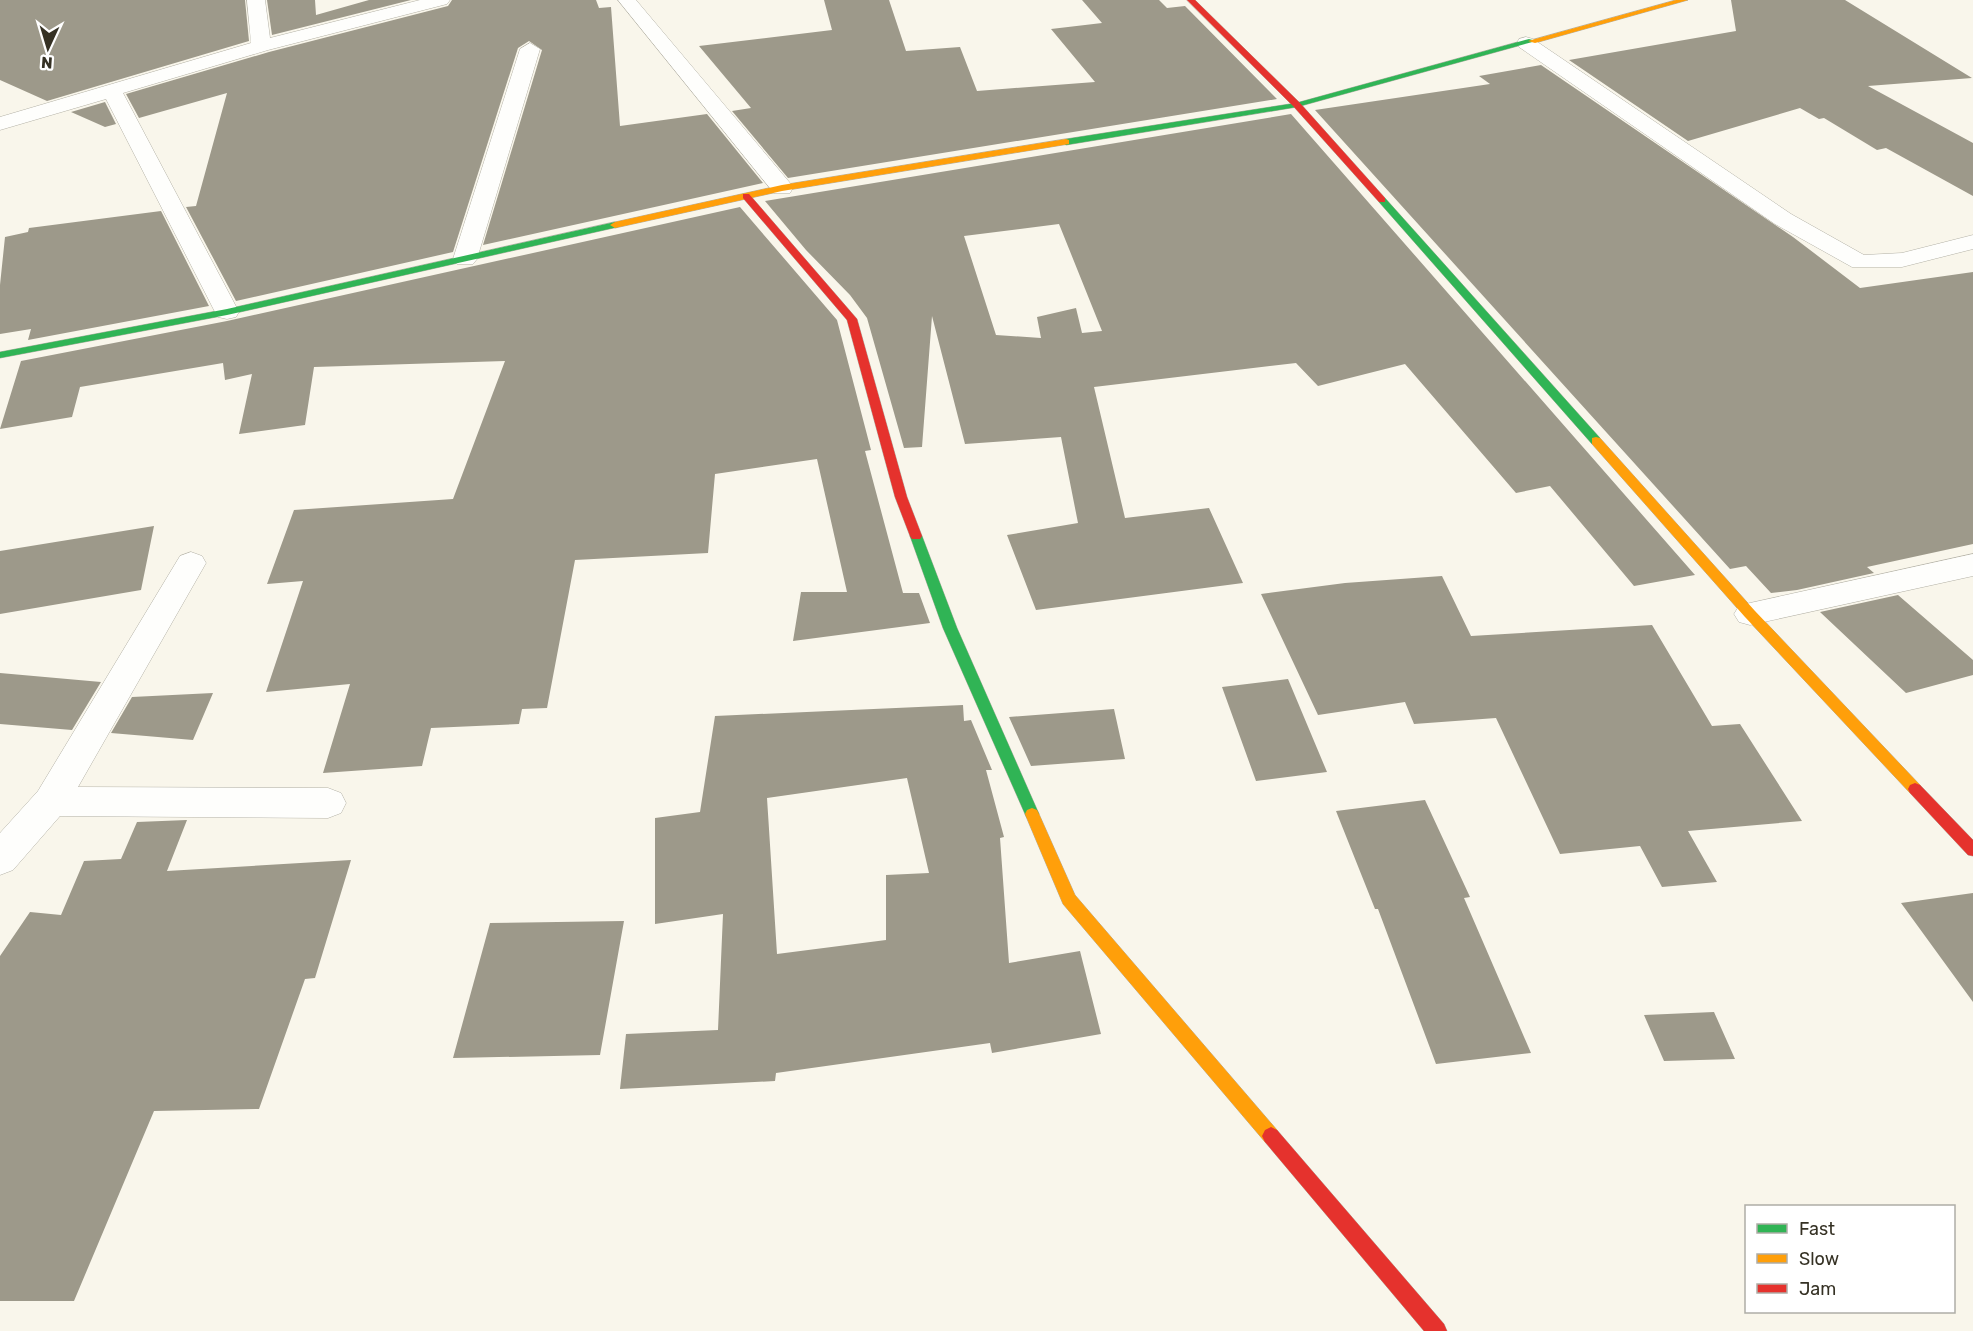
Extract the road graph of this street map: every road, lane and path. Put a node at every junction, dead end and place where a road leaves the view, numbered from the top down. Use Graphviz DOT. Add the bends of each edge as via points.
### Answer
graph roads {
  1 [pos="256,0"];
  2 [pos="441,0"];
  3 [pos="627,0"];
  4 [pos="1191,0"];
  5 [pos="1684,0"];
  6 [pos="1526,43"];
  7 [pos="261,46"];
  8 [pos="530,49"];
  9 [pos="112,91"];
  10 [pos="1297,105"];
  11 [pos="0,107"];
  12 [pos="23,117"];
  13 [pos="0,124"];
  14 [pos="782,188"];
  15 [pos="746,196"];
  16 [pos="1973,242"];
  17 [pos="465,259"];
  18 [pos="227,312"];
  19 [pos="0,356"];
  20 [pos="191,563"];
  21 [pos="1973,565"];
  22 [pos="1750,614"];
  23 [pos="51,801"];
  24 [pos="328,803"];
  25 [pos="1973,850"];
  26 [pos="0,859"];
  27 [pos="1437,1331"];
  1 -- 7 [label="street"];
  2 -- 7 [label="street"];
  3 -- 14 [label="street"];
  4 -- 10 [label="street"];
  5 -- 6 [label="street"];
  6 -- 10 [label="street"];
  6 -- 16 [label="street" via="1783,219 1860,262 1902,260"];
  7 -- 9 [label="street"];
  8 -- 17 [label="street"];
  9 -- 12 [label="street"];
  9 -- 18 [label="street"];
  10 -- 14 [label="street"];
  10 -- 22 [label="street"];
  11 -- 12 [label="street"];
  12 -- 13 [label="street"];
  14 -- 15 [label="street"];
  15 -- 17 [label="street"];
  15 -- 27 [label="street" via="852,320 909,519 950,628 1069,899"];
  17 -- 18 [label="street"];
  18 -- 19 [label="street"];
  20 -- 23 [label="street"];
  21 -- 22 [label="street"];
  22 -- 25 [label="street"];
  23 -- 24 [label="street"];
  23 -- 26 [label="street"];
}
